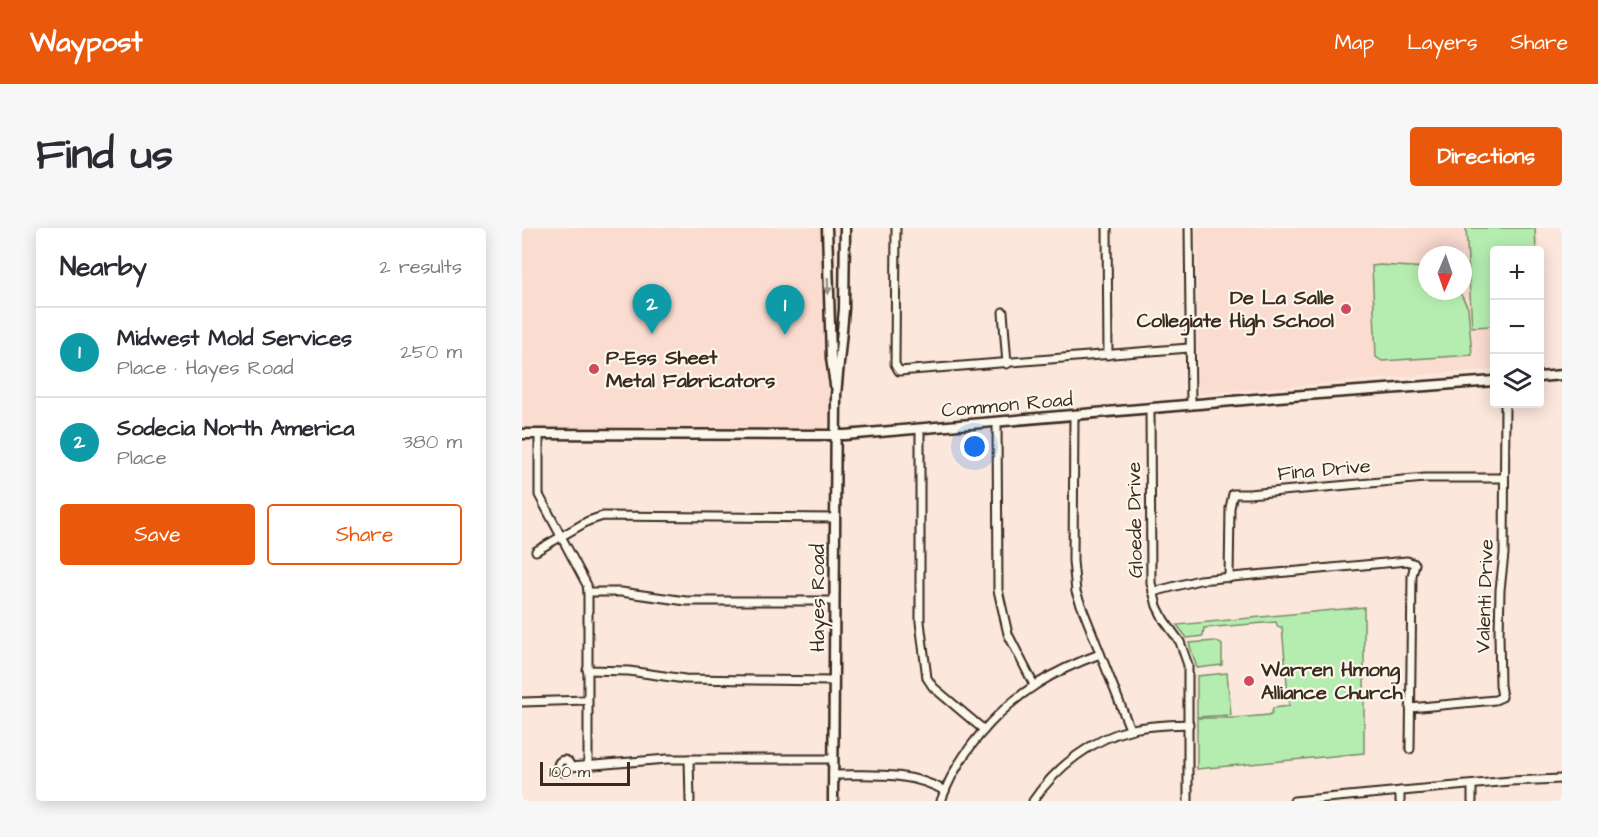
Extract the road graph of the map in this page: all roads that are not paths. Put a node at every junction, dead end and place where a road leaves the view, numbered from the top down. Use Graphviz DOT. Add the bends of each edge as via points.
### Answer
graph roads {
  1 [pos="827,228"];
  2 [pos="846,228"];
  3 [pos="896,228"];
  4 [pos="1107,228"];
  5 [pos="1189,228"];
  6 [pos="829,309"];
  7 [pos="844,309"];
  8 [pos="1003,312"];
  9 [pos="1189,348"];
  10 [pos="1108,355"];
  11 [pos="1007,364"];
  12 [pos="1562,375"];
  13 [pos="1544,377"];
  14 [pos="1490,381"];
  15 [pos="837,395"];
  16 [pos="1191,405"];
  17 [pos="1504,408"];
  18 [pos="1150,409"];
  19 [pos="1074,416"];
  20 [pos="997,422"];
  21 [pos="920,429"];
  22 [pos="522,434"];
  23 [pos="539,434"];
  24 [pos="836,436"];
  25 [pos="1504,478"];
  26 [pos="835,519"];
  27 [pos="561,536"];
  28 [pos="536,551"];
  29 [pos="1229,578"];
  30 [pos="588,592"];
  31 [pos="1153,592"];
  32 [pos="834,602"];
  33 [pos="1100,654"];
  34 [pos="587,670"];
  35 [pos="834,681"];
  36 [pos="1034,685"];
  37 [pos="587,700"];
  38 [pos="522,702"];
  39 [pos="1410,708"];
  40 [pos="1189,724"];
  41 [pos="1130,729"];
  42 [pos="984,730"];
  43 [pos="1410,749"];
  44 [pos="689,759"];
  45 [pos="833,759"];
  46 [pos="588,766"];
  47 [pos="570,767"];
  48 [pos="833,775"];
  49 [pos="1562,779"];
  50 [pos="1472,785"];
  51 [pos="945,791"];
  52 [pos="1400,791"];
  53 [pos="1324,800"];
  54 [pos="690,801"];
  55 [pos="833,801"];
  56 [pos="941,801"];
  57 [pos="1033,801"];
  58 [pos="1188,801"];
  59 [pos="1294,801"];
  60 [pos="1401,801"];
  61 [pos="1472,801"];
  1 -- 6 [label="street, Hayes Road, one-way"];
  2 -- 7 [label="street, Hayes Road"];
  3 -- 11 [label="street" via="895,364 899,371"];
  4 -- 10 [label="street"];
  5 -- 9 [label="street"];
  6 -- 7 [label="street"];
  6 -- 15 [label="street, Hayes Road"];
  7 -- 15 [label="street, Hayes Road"];
  8 -- 11 [label="street"];
  9 -- 10 [label="street"];
  9 -- 16 [label="street"];
  10 -- 11 [label="street"];
  12 -- 13 [label="street"];
  14 -- 16 [label="street, Common Road"];
  15 -- 24 [label="street, Hayes Road"];
  16 -- 18 [label="street, Common Road"];
  17 -- 25 [label="street, Valenti Drive"];
  18 -- 19 [label="street, Common Road"];
  18 -- 31 [label="street, Gloede Drive"];
  19 -- 20 [label="street, Common Road"];
  19 -- 33 [label="street" via="1074,580 1080,607"];
  20 -- 21 [label="street, Common Road"];
  20 -- 36 [label="street" via="998,590 1008,634"];
  21 -- 24 [label="street, Common Road"];
  21 -- 42 [label="street" via="920,622 927,678"];
  22 -- 23 [label="street, Common Road"];
  23 -- 24 [label="street, Common Road"];
  23 -- 27 [label="street" via="539,495"];
  24 -- 26 [label="street, Hayes Road"];
  25 -- 29 [label="street, Fina Drive" via="1425,478 1233,494"];
  25 -- 39 [label="street, Valenti Drive" via="1499,634 1502,699"];
  26 -- 27 [label="street" via="607,515"];
  26 -- 32 [label="street, Hayes Road"];
  27 -- 28 [label="street"];
  27 -- 30 [label="street"];
  29 -- 31 [label="street" via="1185,583"];
  29 -- 39 [label="street" via="1407,561 1415,564"];
  30 -- 32 [label="street" via="621,592 686,601"];
  30 -- 34 [label="street"];
  31 -- 40 [label="street, Gloede Drive" via="1188,665"];
  32 -- 35 [label="street, Hayes Road"];
  33 -- 36 [label="street"];
  33 -- 41 [label="street"];
  34 -- 35 [label="street" via="691,679"];
  34 -- 37 [label="street"];
  35 -- 45 [label="street, Hayes Road"];
  36 -- 42 [label="street"];
  37 -- 38 [label="street"];
  37 -- 46 [label="street"];
  39 -- 43 [label="street"];
  40 -- 41 [label="street"];
  40 -- 58 [label="street, Gloede Drive"];
  41 -- 57 [label="street" via="1095,744 1071,760"];
  42 -- 51 [label="street"];
  44 -- 45 [label="street"];
  44 -- 46 [label="street"];
  44 -- 54 [label="street"];
  45 -- 48 [label="street, Hayes Road"];
  46 -- 47 [label="street"];
  48 -- 51 [label="street" via="904,776"];
  48 -- 55 [label="street, Hayes Road"];
  49 -- 50 [label="street"];
  50 -- 52 [label="street"];
  50 -- 61 [label="street"];
  51 -- 56 [label="street"];
  52 -- 53 [label="street"];
  52 -- 60 [label="street"];
  53 -- 59 [label="street"];
}
